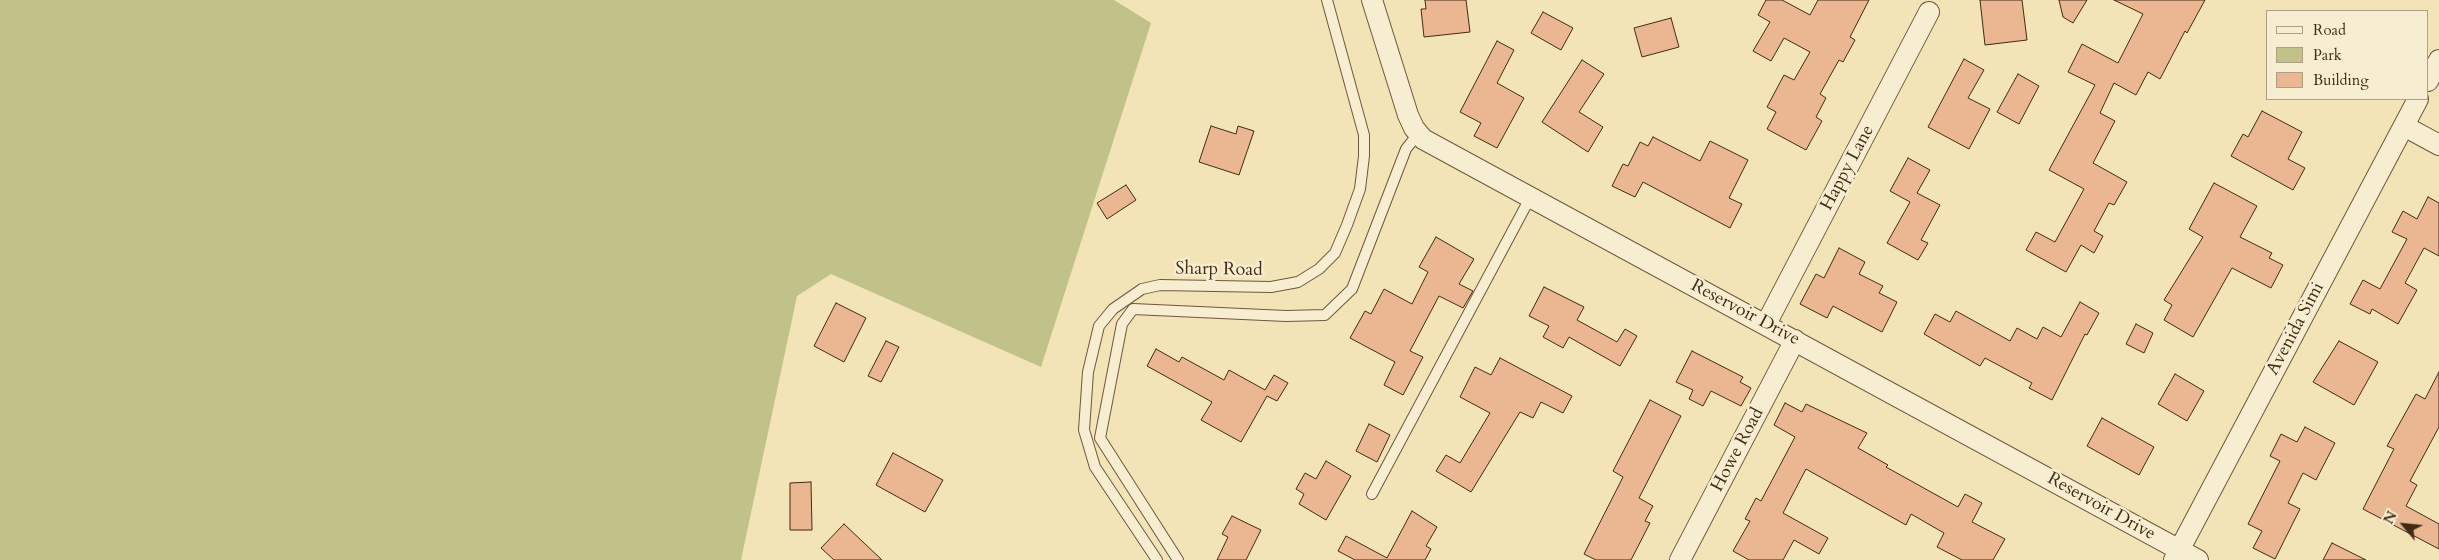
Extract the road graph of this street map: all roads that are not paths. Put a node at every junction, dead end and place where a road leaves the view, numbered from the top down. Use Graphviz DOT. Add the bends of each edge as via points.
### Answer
graph roads {
  1 [pos="1327,0"];
  2 [pos="1372,0"];
  3 [pos="1929,12"];
  4 [pos="2439,60"];
  5 [pos="2429,79"];
  6 [pos="2417,100"];
  7 [pos="2404,126"];
  8 [pos="1418,134"];
  9 [pos="2439,145"];
  10 [pos="1530,198"];
  11 [pos="1766,324"];
  12 [pos="1795,340"];
  13 [pos="1372,494"];
  14 [pos="2176,555"];
  15 [pos="1157,560"];
  16 [pos="1178,560"];
  17 [pos="1680,560"];
  18 [pos="2198,560"];
  1 -- 15 [label="lane, Sharp Road" via="1364,135 1360,189 1335,253 1319,269 1298,282 1271,287 1160,285 1142,289 1113,308 1100,326 1088,372 1084,430 1095,467"];
  2 -- 8 [label="street, Reservoir Drive" via="1408,115"];
  3 -- 11 [label="street, Happy Lane"];
  4 -- 5 [label="street"];
  6 -- 7 [label="street, Avenida Simi"];
  7 -- 9 [label="street"];
  7 -- 14 [label="street, Avenida Simi"];
  8 -- 10 [label="street, Reservoir Drive" via="1435,147"];
  8 -- 16 [label="lane" via="1406,149 1352,289 1325,315 1133,309 1122,324 1100,438"];
  10 -- 11 [label="street, Reservoir Drive"];
  10 -- 13 [label="lane"];
  11 -- 12 [label="street, Reservoir Drive"];
  12 -- 14 [label="street, Reservoir Drive"];
  12 -- 17 [label="street, Howe Road"];
  14 -- 18 [label="street, Reservoir Drive"];
}
